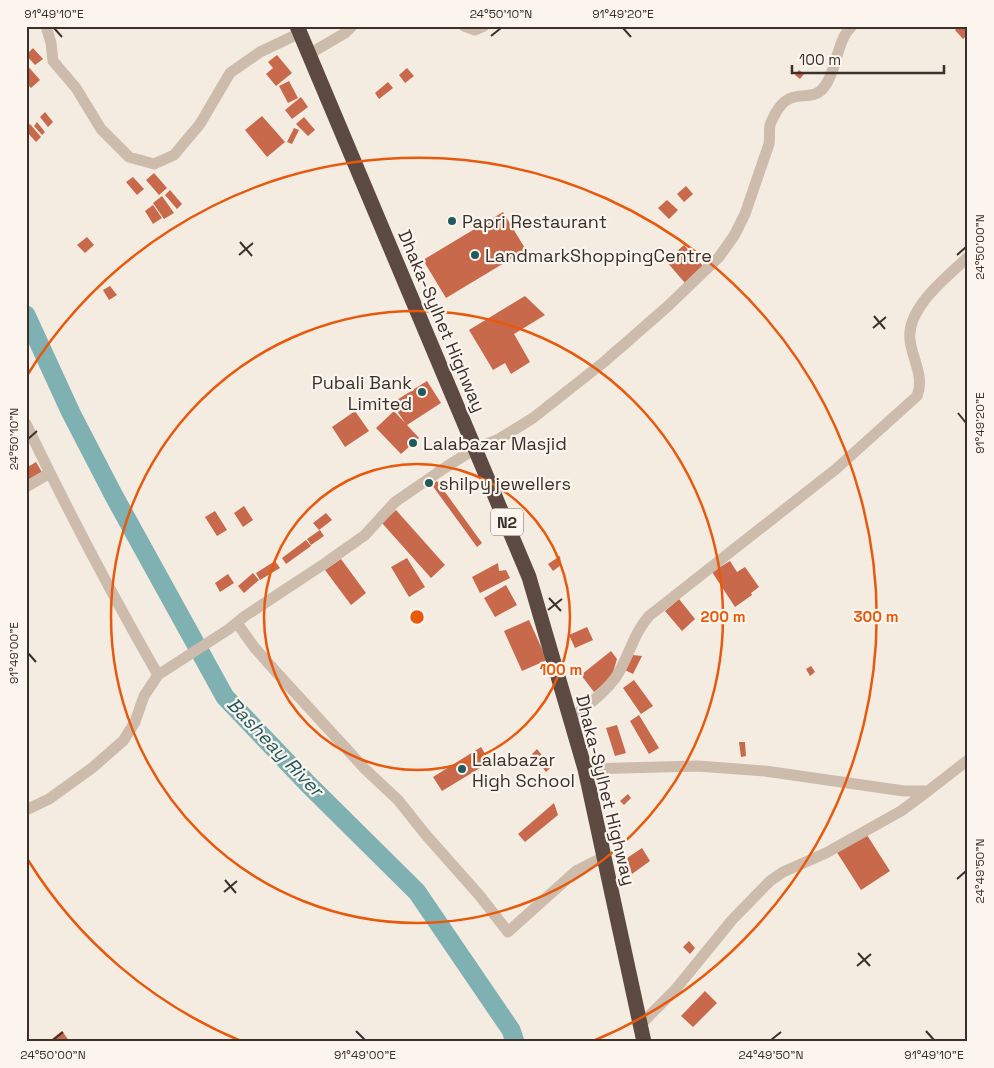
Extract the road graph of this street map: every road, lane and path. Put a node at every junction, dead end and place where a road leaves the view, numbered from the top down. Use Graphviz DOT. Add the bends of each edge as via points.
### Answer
graph roads {
  1 [pos="46,26"];
  2 [pos="352,26"];
  3 [pos="464,26"];
  4 [pos="484,26"];
  5 [pos="852,26"];
  6 [pos="298,30"];
  7 [pos="309,54"];
  8 [pos="968,257"];
  9 [pos="26,424"];
  10 [pos="476,448"];
  11 [pos="50,473"];
  12 [pos="26,487"];
  13 [pos="233,626"];
  14 [pos="158,675"];
  15 [pos="571,719"];
  16 [pos="968,760"];
  17 [pos="584,769"];
  18 [pos="928,791"];
  19 [pos="26,810"];
  20 [pos="604,857"];
  21 [pos="640,1025"];
  22 [pos="644,1042"];
  1 -- 6 [label="street" via="52,61 76,88 101,129 129,157 154,164 174,155 200,124 230,73"];
  2 -- 7 [label="street"];
  3 -- 4 [label="street" via="475,30"];
  5 -- 10 [label="street" via="844,35 826,85 814,94 790,97 780,104 770,125 769,144 745,214 719,258 629,341 533,418 499,439"];
  6 -- 7 [label="highway, Dhaka-Sylhet Highway / N2"];
  7 -- 10 [label="highway, Dhaka-Sylhet Highway / N2"];
  8 -- 15 [label="street" via="928,296 914,316 910,340 921,387 917,396 836,469 649,616 640,626 615,678"];
  9 -- 11 [label="street"];
  10 -- 13 [label="street" via="395,502 357,541"];
  10 -- 15 [label="highway, Dhaka-Sylhet Highway / N2" via="529,577"];
  11 -- 12 [label="street"];
  11 -- 14 [label="street" via="106,585"];
  13 -- 14 [label="street"];
  13 -- 20 [label="street" via="365,769 398,800 508,932 576,871"];
  14 -- 19 [label="street" via="144,696 135,722 123,741 103,760 49,799"];
  15 -- 17 [label="highway, Dhaka-Sylhet Highway / N2"];
  16 -- 18 [label="street"];
  17 -- 18 [label="street" via="698,766 765,771 904,791"];
  17 -- 20 [label="highway, Dhaka-Sylhet Highway / N2"];
  18 -- 21 [label="street" via="900,811 770,881 732,920 676,990"];
  20 -- 21 [label="highway, Dhaka-Sylhet Highway / N2"];
  21 -- 22 [label="highway, Dhaka-Sylhet Highway / N2"];
}
